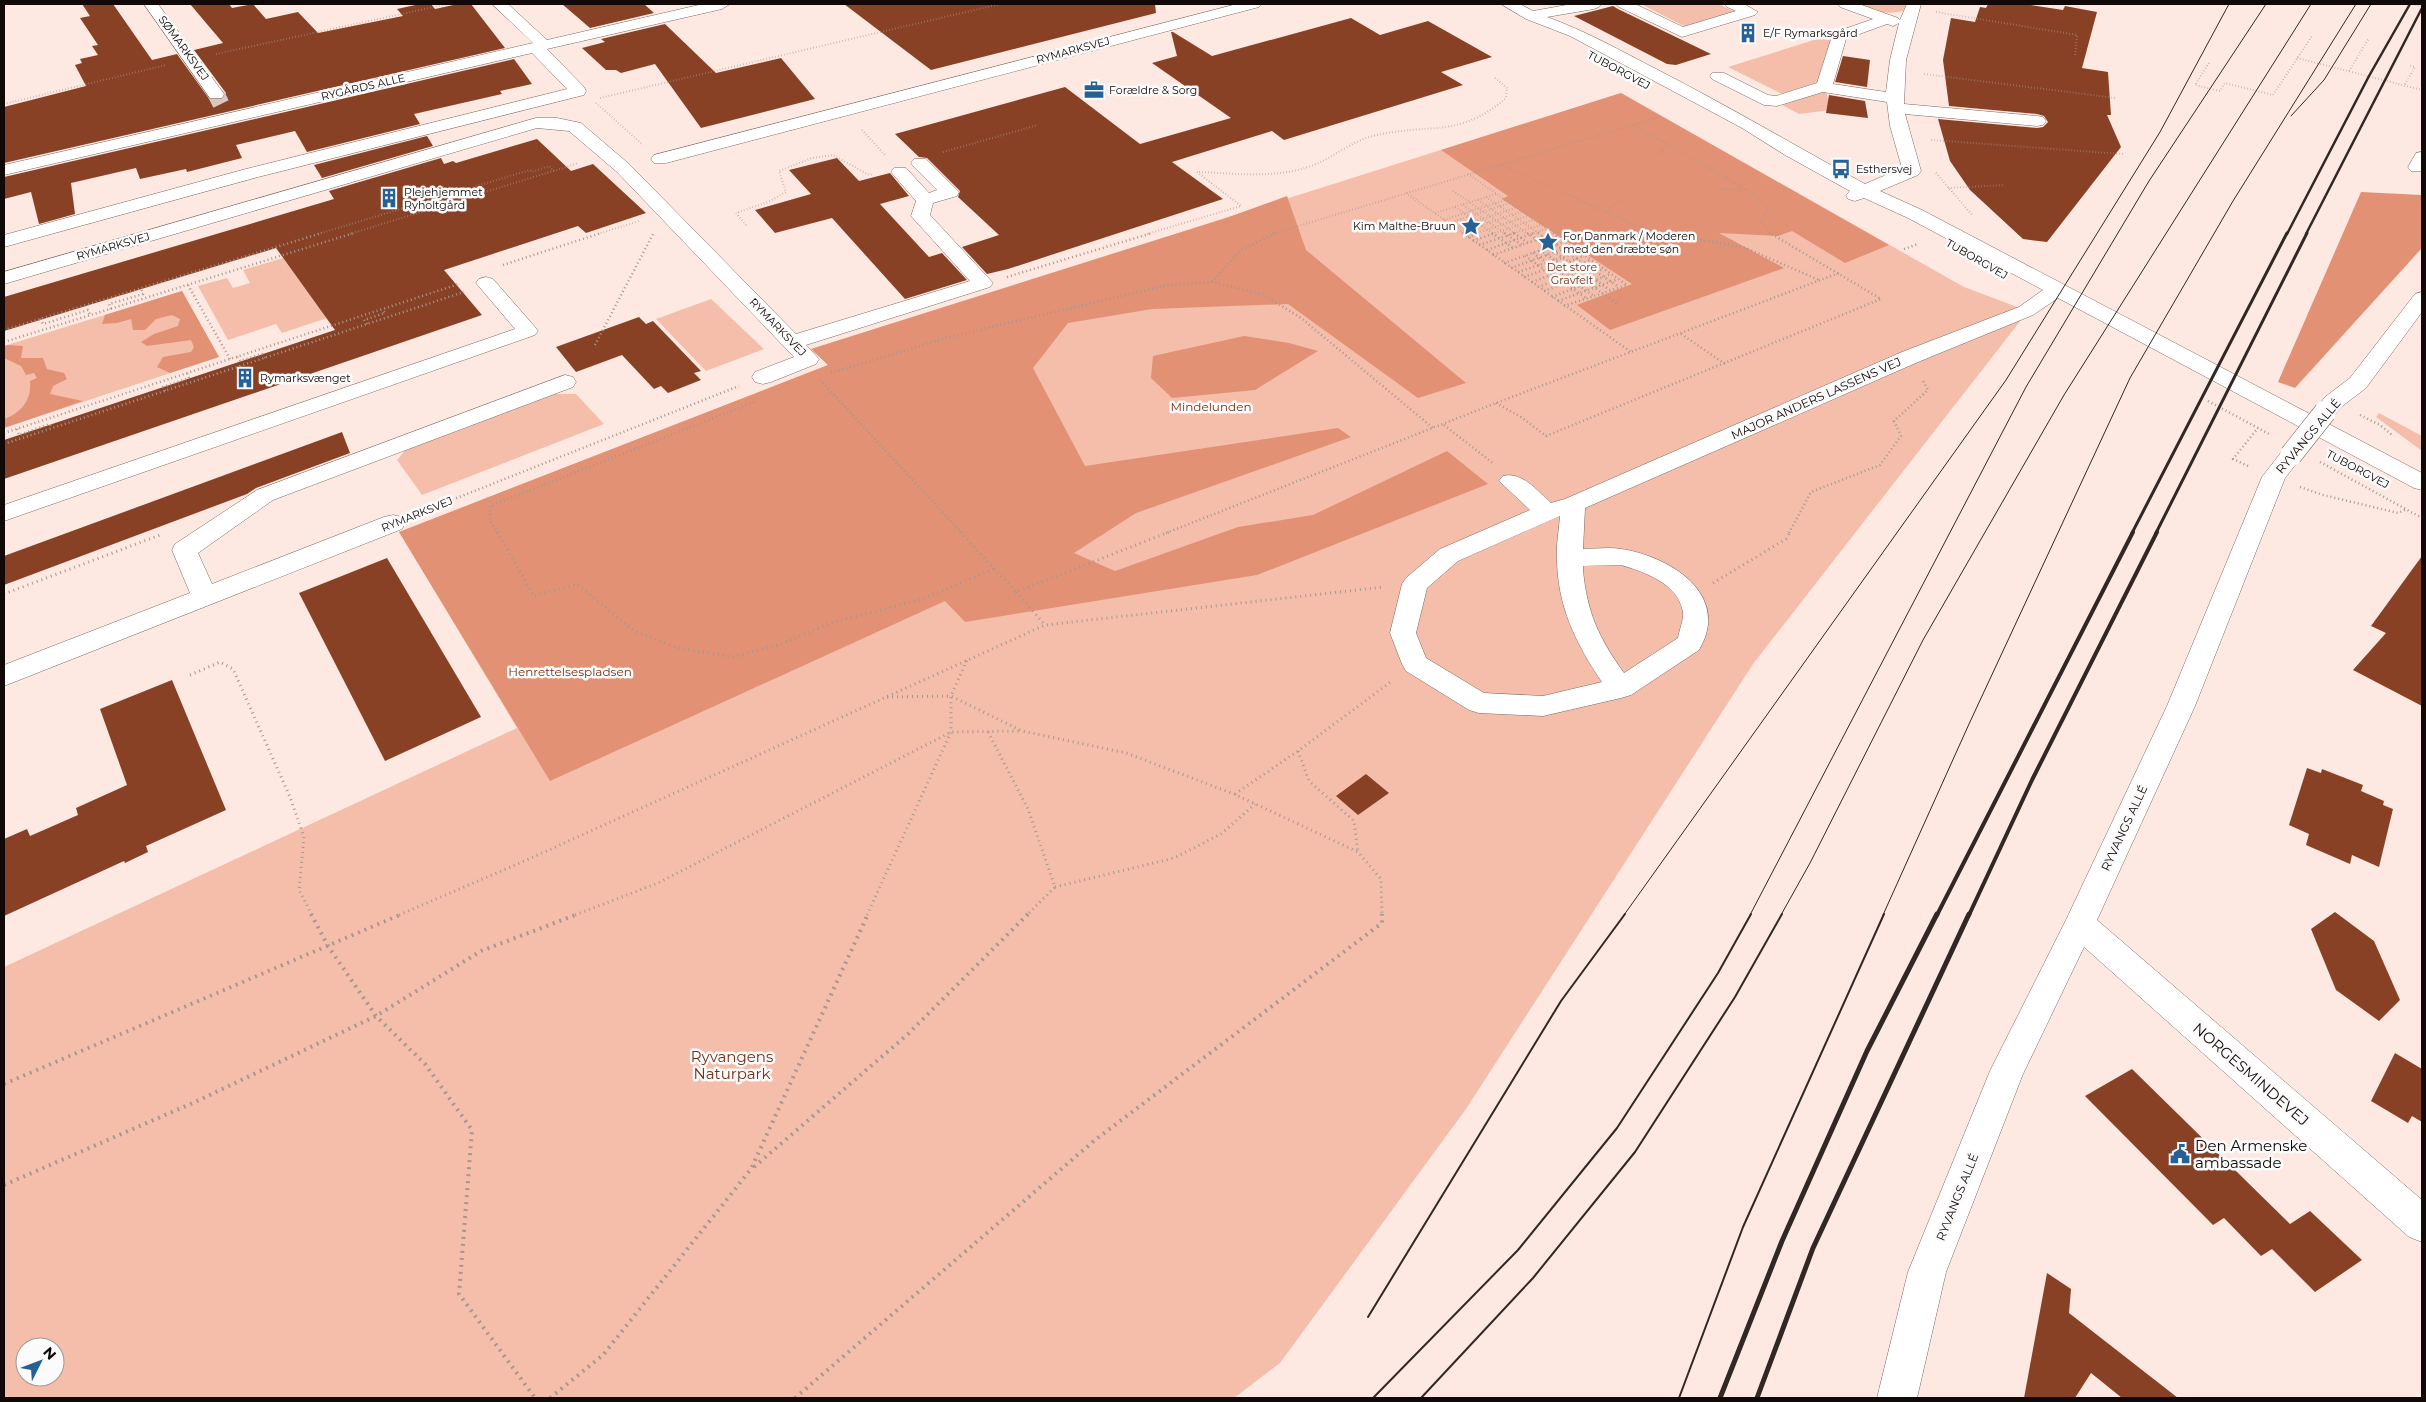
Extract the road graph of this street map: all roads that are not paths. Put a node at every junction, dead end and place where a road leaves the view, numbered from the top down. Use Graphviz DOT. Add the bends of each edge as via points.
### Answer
graph roads {
  1 [pos="151,4"];
  2 [pos="499,4"];
  3 [pos="722,4"];
  4 [pos="1254,4"];
  5 [pos="1509,4"];
  6 [pos="1594,4"];
  7 [pos="1624,4"];
  8 [pos="1732,4"];
  9 [pos="1845,4"];
  10 [pos="1914,6"];
  11 [pos="1531,16"];
  12 [pos="1887,19"];
  13 [pos="1906,25"];
  14 [pos="540,46"];
  15 [pos="1718,76"];
  16 [pos="1824,86"];
  17 [pos="1896,103"];
  18 [pos="223,105"];
  19 [pos="2037,121"];
  20 [pos="660,159"];
  21 [pos="920,162"];
  22 [pos="4,170"];
  23 [pos="898,170"];
  24 [pos="1858,194"];
  25 [pos="925,200"];
  26 [pos="4,241"];
  27 [pos="4,278"];
  28 [pos="479,283"];
  29 [pos="2051,294"];
  30 [pos="2422,298"];
  31 [pos="793,342"];
  32 [pos="763,377"];
  33 [pos="565,382"];
  34 [pos="1503,473"];
  35 [pos="2414,497"];
  36 [pos="1573,504"];
  37 [pos="1547,512"];
  38 [pos="4,513"];
  39 [pos="393,523"];
  40 [pos="1570,558"];
  41 [pos="205,597"];
  42 [pos="4,676"];
  43 [pos="1620,688"];
  44 [pos="2080,924"];
  45 [pos="2422,1224"];
  46 [pos="1897,1398"];
  1 -- 18 [label="street, SØMARKSVEJ"];
  2 -- 14 [label="street"];
  3 -- 14 [label="street, RYGÅRDS ALLE"];
  4 -- 20 [label="street, RYMARKSVEJ"];
  5 -- 11 [label="street, TUBORGVEJ"];
  6 -- 11 [label="street"];
  7 -- 8 [label="street" via="1682,32 1750,12"];
  9 -- 12 [label="street"];
  10 -- 13 [label="street"];
  11 -- 24 [label="street, TUBORGVEJ" via="1559,38"];
  12 -- 13 [label="street"];
  12 -- 16 [label="street" via="1839,36"];
  13 -- 17 [label="street" via="1895,83"];
  14 -- 18 [label="street, RYGÅRDS ALLE"];
  14 -- 26 [label="street" via="578,91"];
  15 -- 16 [label="street" via="1764,100 1777,101"];
  16 -- 17 [label="street"];
  17 -- 19 [label="street"];
  17 -- 24 [label="street" via="1897,118 1912,168 1910,174"];
  18 -- 22 [label="street, RYGÅRDS ALLE"];
  21 -- 25 [label="street" via="950,192"];
  23 -- 25 [label="street"];
  24 -- 29 [label="street, TUBORGVEJ"];
  25 -- 31 [label="street" via="920,216 983,283"];
  27 -- 31 [label="street, RYMARKSVEJ" via="536,123 557,123 575,127 623,168"];
  28 -- 38 [label="street" via="528,331"];
  29 -- 35 [label="street, TUBORGVEJ"];
  29 -- 36 [label="street, MAJOR ANDERS LASSENS VEJ" via="2026,311 1910,357"];
  30 -- 44 [label="street, RYVANGS ALLÉ, bridge" via="2358,383 2333,402 2274,477 2181,706"];
  31 -- 32 [label="street, RYMARKSVEJ" via="808,359"];
  33 -- 41 [label="street" via="265,495 184,550"];
  34 -- 37 [label="street"];
  36 -- 37 [label="street, MAJOR ANDERS LASSENS VEJ"];
  36 -- 40 [label="street"];
  37 -- 43 [label="street, MAJOR ANDERS LASSENS VEJ" via="1448,555 1415,584 1403,633 1415,664 1479,703 1543,706"];
  39 -- 41 [label="street, RYMARKSVEJ"];
  40 -- 43 [label="street" via="1573,594 1585,634"];
  40 -- 43 [label="street" via="1621,557 1656,567 1684,587 1696,612 1690,643"];
  41 -- 42 [label="street, RYMARKSVEJ"];
  44 -- 45 [label="street, NORGESMINDEVEJ"];
  44 -- 46 [label="street, RYVANGS ALLÉ" via="2007,1071 1927,1272"];
}
